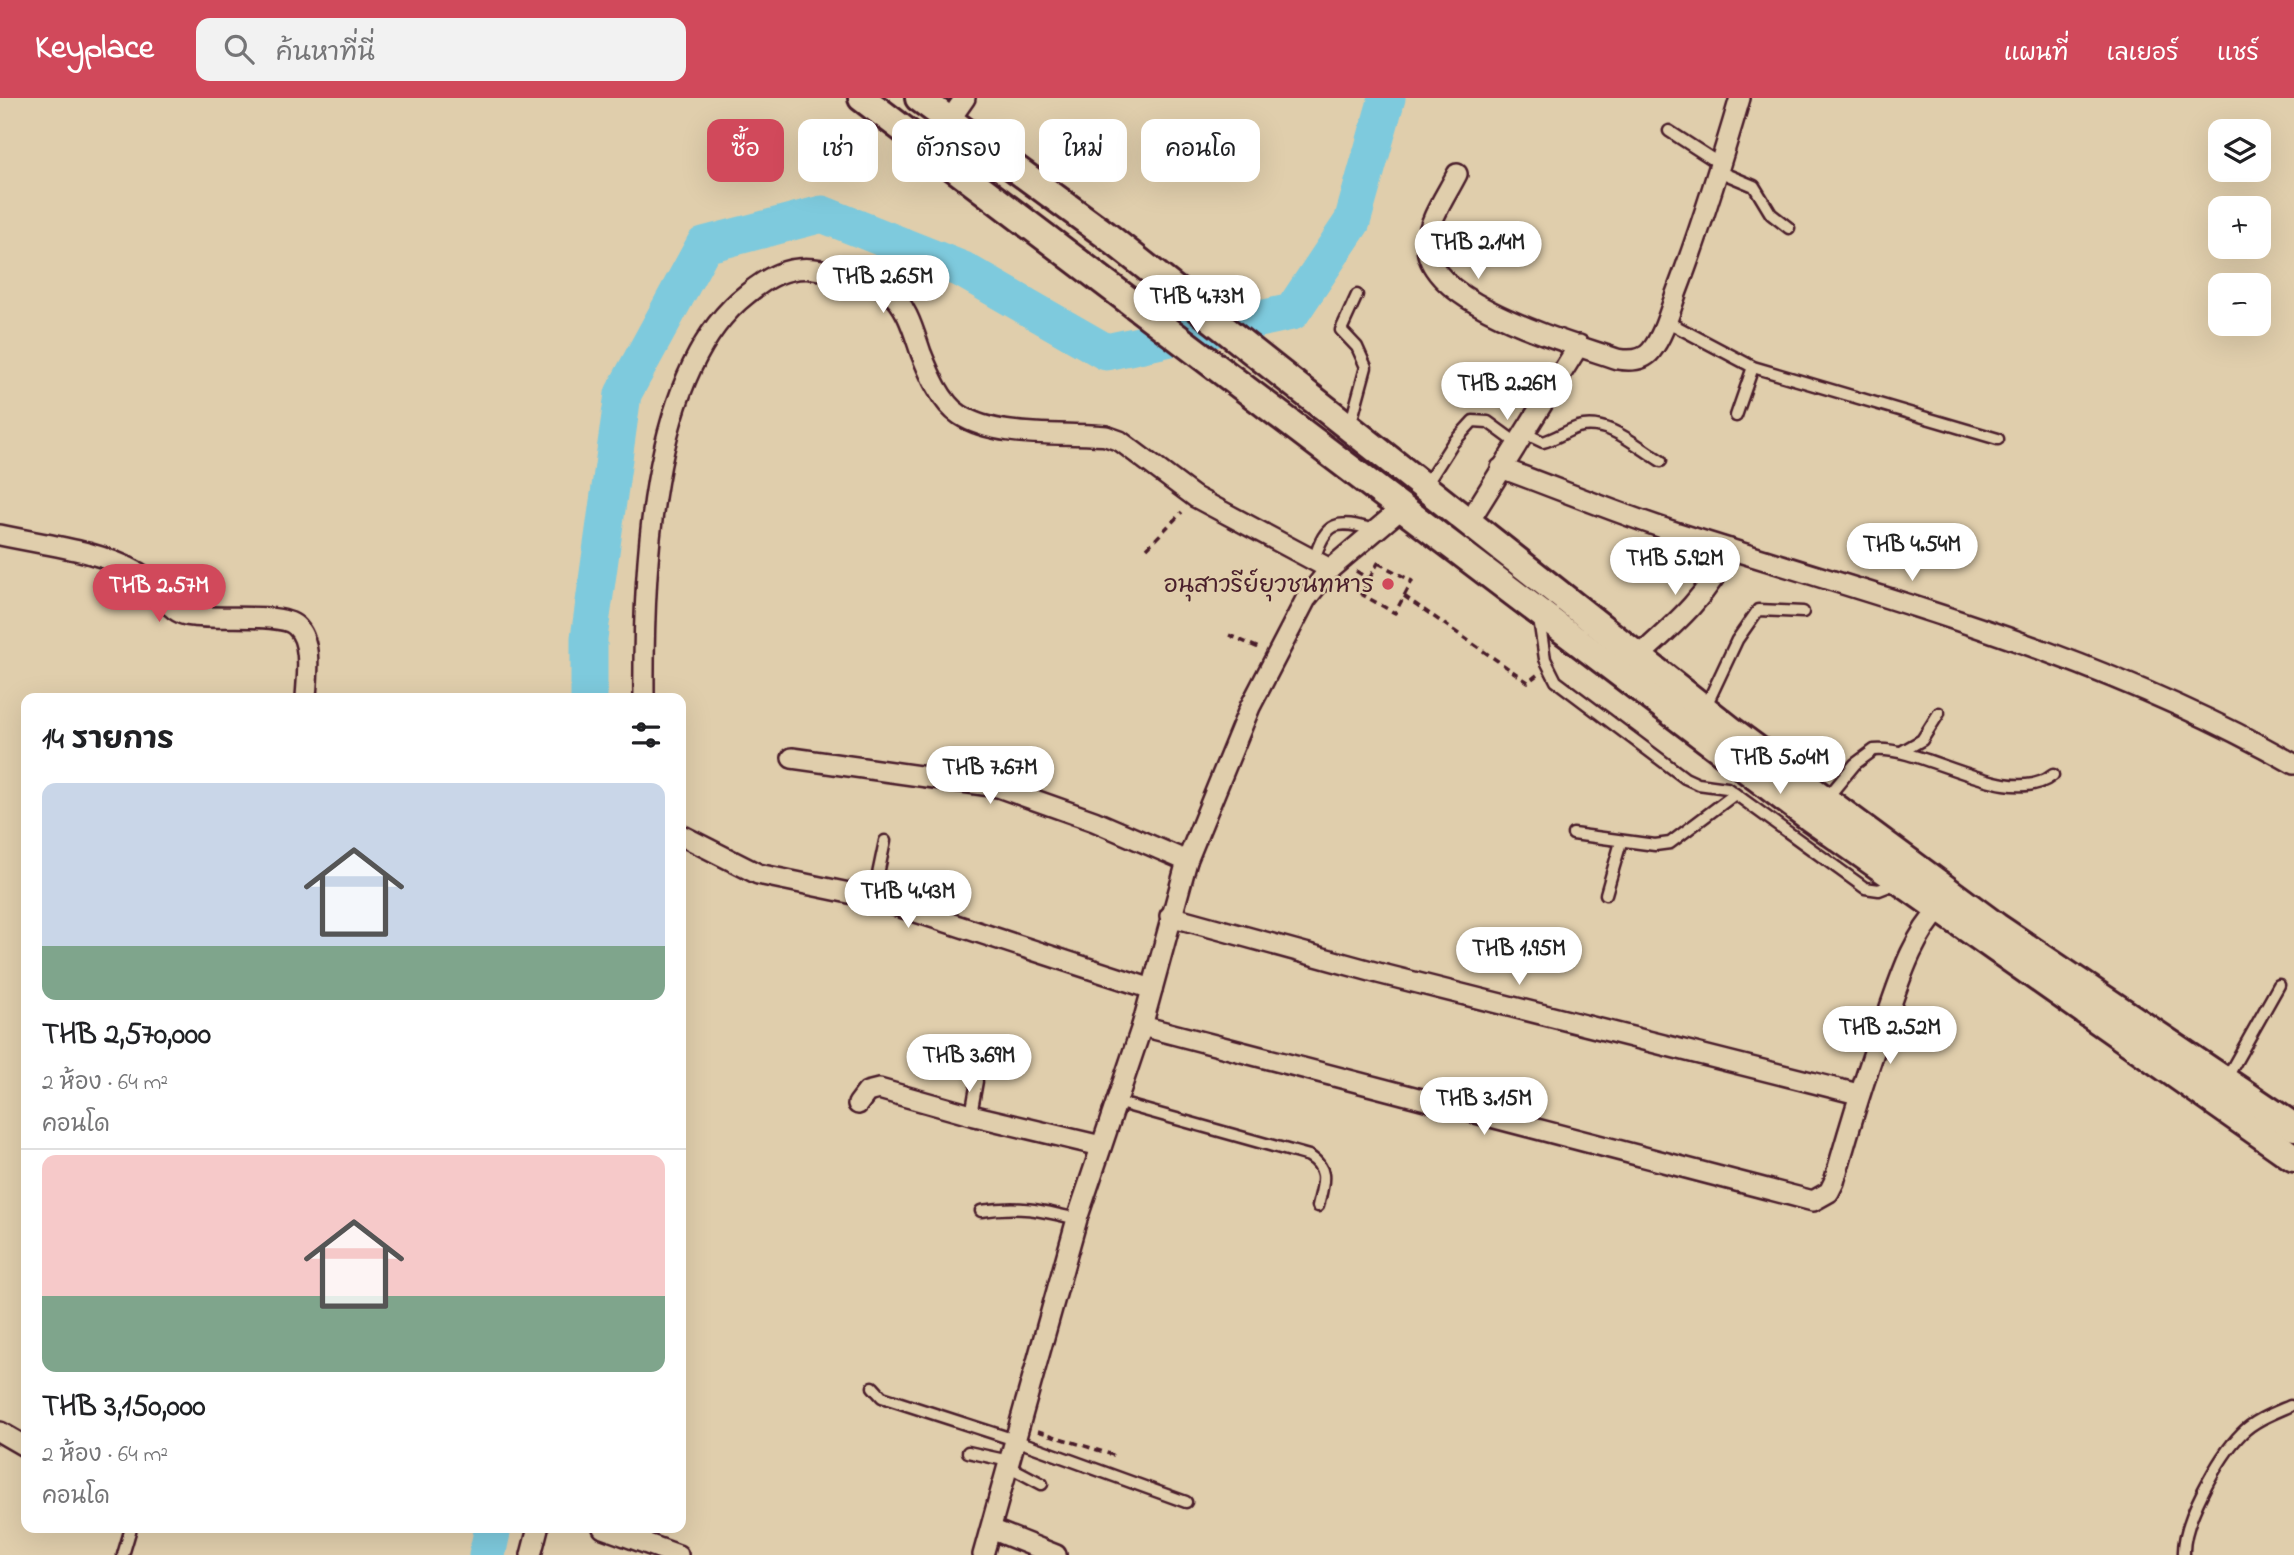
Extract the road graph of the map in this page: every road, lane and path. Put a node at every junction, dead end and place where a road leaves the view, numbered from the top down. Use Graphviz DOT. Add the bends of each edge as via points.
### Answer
graph roads {
  1 [pos="862,98"];
  2 [pos="919,98"];
  3 [pos="1740,98"];
  4 [pos="958,108"];
  5 [pos="1669,131"];
  6 [pos="1719,168"];
  7 [pos="1457,174"];
  8 [pos="1789,228"];
  9 [pos="1357,295"];
  10 [pos="1666,320"];
  11 [pos="1579,345"];
  12 [pos="1753,367"];
  13 [pos="1736,416"];
  14 [pos="1350,430"];
  15 [pos="1521,438"];
  16 [pos="1997,439"];
  17 [pos="1661,461"];
  18 [pos="1501,468"];
  19 [pos="1424,489"];
  20 [pos="1195,497"];
  21 [pos="1402,508"];
  22 [pos="1470,520"];
  23 [pos="1375,531"];
  24 [pos="0,535"];
  25 [pos="1147,548"];
  26 [pos="1730,549"];
  27 [pos="1322,564"];
  28 [pos="1404,596"];
  29 [pos="1539,612"];
  30 [pos="1803,612"];
  31 [pos="1229,635"];
  32 [pos="1276,656"];
  33 [pos="1637,658"];
  34 [pos="1528,682"];
  35 [pos="306,693"];
  36 [pos="644,693"];
  37 [pos="1704,709"];
  38 [pos="1939,713"];
  39 [pos="1901,752"];
  40 [pos="792,758"];
  41 [pos="2294,764"];
  42 [pos="2053,775"];
  43 [pos="1735,794"];
  44 [pos="1825,800"];
  45 [pos="1573,834"];
  46 [pos="686,838"];
  47 [pos="885,841"];
  48 [pos="1622,842"];
  49 [pos="1187,861"];
  50 [pos="1901,881"];
  51 [pos="1606,894"];
  52 [pos="873,898"];
  53 [pos="1940,908"];
  54 [pos="1170,916"];
  55 [pos="2280,985"];
  56 [pos="1152,989"];
  57 [pos="1142,1026"];
  58 [pos="2225,1080"];
  59 [pos="977,1081"];
  60 [pos="1858,1094"];
  61 [pos="1116,1102"];
  62 [pos="858,1104"];
  63 [pos="971,1115"];
  64 [pos="2294,1127"];
  65 [pos="1101,1146"];
  66 [pos="2294,1158"];
  67 [pos="1318,1206"];
  68 [pos="981,1211"];
  69 [pos="1077,1219"];
  70 [pos="873,1387"];
  71 [pos="2290,1406"];
  72 [pos="0,1432"];
  73 [pos="1017,1432"];
  74 [pos="21,1444"];
  75 [pos="968,1451"];
  76 [pos="1116,1456"];
  77 [pos="1009,1463"];
  78 [pos="1042,1484"];
  79 [pos="1186,1502"];
  80 [pos="991,1529"];
  81 [pos="129,1533"];
  82 [pos="537,1533"];
  83 [pos="617,1533"];
  84 [pos="122,1555"];
  85 [pos="531,1555"];
  86 [pos="678,1555"];
  87 [pos="983,1555"];
  88 [pos="1056,1555"];
  89 [pos="2184,1555"];
  1 -- 21 [label="main road"];
  2 -- 4 [label="main road"];
  3 -- 6 [label="street"];
  4 -- 14 [label="main road" via="1106,235"];
  5 -- 6 [label="lane"];
  6 -- 8 [label="lane" via="1754,186 1771,214"];
  6 -- 10 [label="street"];
  7 -- 11 [label="street" via="1427,242 1436,275 1488,310"];
  9 -- 14 [label="lane" via="1341,326 1366,367"];
  10 -- 11 [label="street" via="1651,351 1641,358 1617,359"];
  10 -- 12 [label="lane"];
  11 -- 15 [label="street"];
  12 -- 13 [label="lane"];
  12 -- 16 [label="lane"];
  14 -- 19 [label="main road"];
  15 -- 17 [label="lane" via="1543,442 1592,424 1608,427"];
  15 -- 18 [label="street"];
  15 -- 19 [label="lane" via="1488,422 1473,421 1452,444"];
  18 -- 22 [label="street"];
  18 -- 26 [label="street"];
  19 -- 22 [label="main road"];
  20 -- 25 [label="path"];
  20 -- 27 [label="street"];
  20 -- 36 [label="street" via="1141,455 1106,436 1019,431 960,415 928,371 905,312 890,293 845,273 792,268 765,279 727,310 698,351 683,391 655,497 646,561"];
  21 -- 23 [label="street"];
  21 -- 29 [label="main road"];
  22 -- 33 [label="main road"];
  23 -- 27 [label="street"];
  23 -- 27 [label="lane" via="1353,524 1332,526 1324,532"];
  24 -- 35 [label="street" via="128,567 154,583 182,614 280,619 294,624 307,652"];
  26 -- 33 [label="street" via="1698,604"];
  26 -- 41 [label="street" via="2045,649 2237,732"];
  27 -- 32 [label="street"];
  28 -- 28 [label="path" via="1412,581 1378,563 1361,594 1395,612"];
  28 -- 34 [label="path"];
  29 -- 43 [label="lane" via="1545,659 1556,681 1685,778 1704,786 1722,786"];
  29 -- 50 [label="main road" via="1798,809"];
  30 -- 37 [label="lane" via="1758,610 1748,620"];
  31 -- 32 [label="path"];
  32 -- 49 [label="street" via="1250,707"];
  33 -- 37 [label="main road"];
  37 -- 44 [label="main road"];
  38 -- 39 [label="lane" via="1922,740"];
  39 -- 42 [label="lane" via="1961,774 2007,783 2033,785"];
  39 -- 44 [label="lane" via="1883,749 1864,755"];
  40 -- 49 [label="street" via="998,787"];
  43 -- 48 [label="lane" via="1670,843"];
  43 -- 50 [label="lane" via="1865,888 1879,890"];
  44 -- 58 [label="main road" via="1986,919"];
  45 -- 48 [label="lane"];
  46 -- 52 [label="street" via="758,874"];
  47 -- 52 [label="lane"];
  48 -- 51 [label="lane"];
  49 -- 54 [label="street"];
  50 -- 53 [label="main road"];
  52 -- 56 [label="street"];
  53 -- 60 [label="street" via="1923,927"];
  53 -- 66 [label="main road"];
  54 -- 56 [label="street"];
  54 -- 60 [label="street"];
  55 -- 58 [label="lane"];
  56 -- 57 [label="street"];
  57 -- 60 [label="street" via="1813,1201 1829,1192"];
  57 -- 61 [label="street"];
  58 -- 64 [label="main road"];
  59 -- 63 [label="lane"];
  61 -- 65 [label="street"];
  61 -- 67 [label="lane" via="1309,1156 1324,1170"];
  62 -- 63 [label="street" via="867,1092 879,1088"];
  63 -- 65 [label="street"];
  65 -- 69 [label="street"];
  68 -- 69 [label="lane" via="1027,1207"];
  69 -- 73 [label="street"];
  70 -- 73 [label="lane" via="883,1397"];
  71 -- 89 [label="lane" via="2244,1431 2228,1448 2186,1531"];
  72 -- 74 [label="street"];
  73 -- 76 [label="path"];
  73 -- 77 [label="street"];
  73 -- 79 [label="lane"];
  75 -- 77 [label="lane"];
  77 -- 78 [label="lane"];
  77 -- 80 [label="street"];
  80 -- 87 [label="street"];
  80 -- 88 [label="street"];
  81 -- 84 [label="lane"];
  82 -- 85 [label="street"];
  83 -- 86 [label="street"];
}
